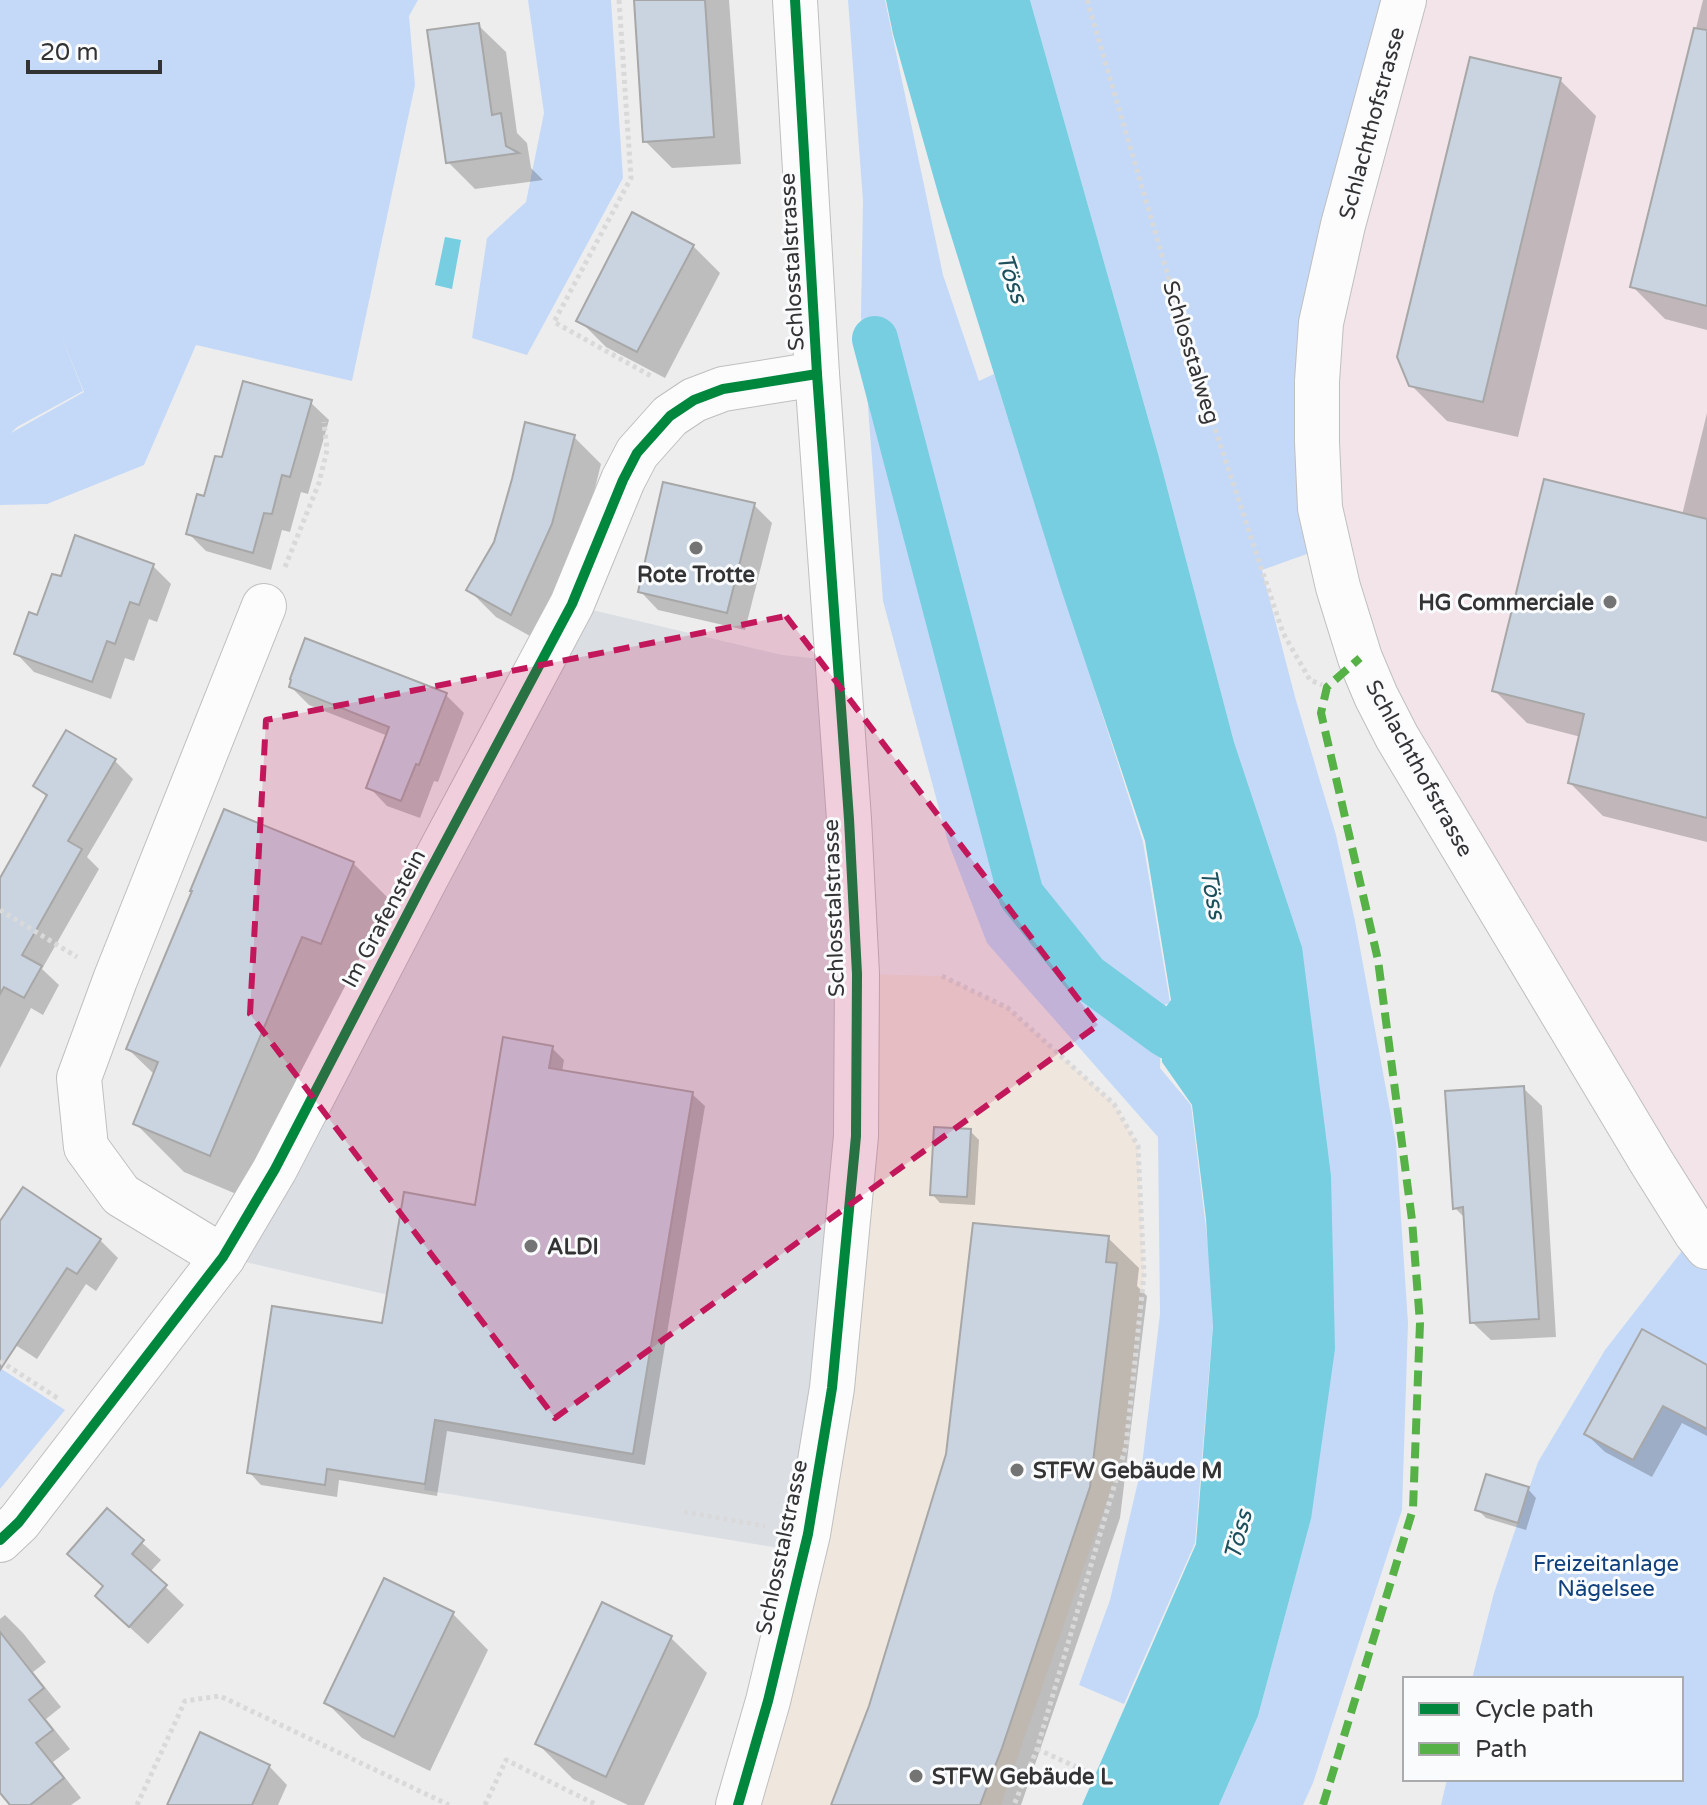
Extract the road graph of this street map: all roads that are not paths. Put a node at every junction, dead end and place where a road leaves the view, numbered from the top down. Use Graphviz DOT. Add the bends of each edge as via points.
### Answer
graph roads {
  1 [pos="795,0"];
  2 [pos="1404,0"];
  3 [pos="817,374"];
  4 [pos="264,606"];
  5 [pos="1707,1247"];
  6 [pos="223,1257"];
  7 [pos="0,1540"];
  8 [pos="738,1805"];
  1 -- 3 [label="street, Schlosstalstrasse"];
  2 -- 5 [label="street, Schlachthofstrasse" via="1321,323 1320,508 1338,587 1360,658 1397,737"];
  3 -- 6 [label="street, Im Grafenstein" via="723,389 694,400 670,416 637,453 572,604 275,1169"];
  3 -- 8 [label="street, Schlosstalstrasse" via="857,974 856,1136 832,1388 808,1534"];
  4 -- 6 [label="street" via="79,1078 86,1147 121,1195"];
  6 -- 7 [label="street, Im Grafenstein"];
}
